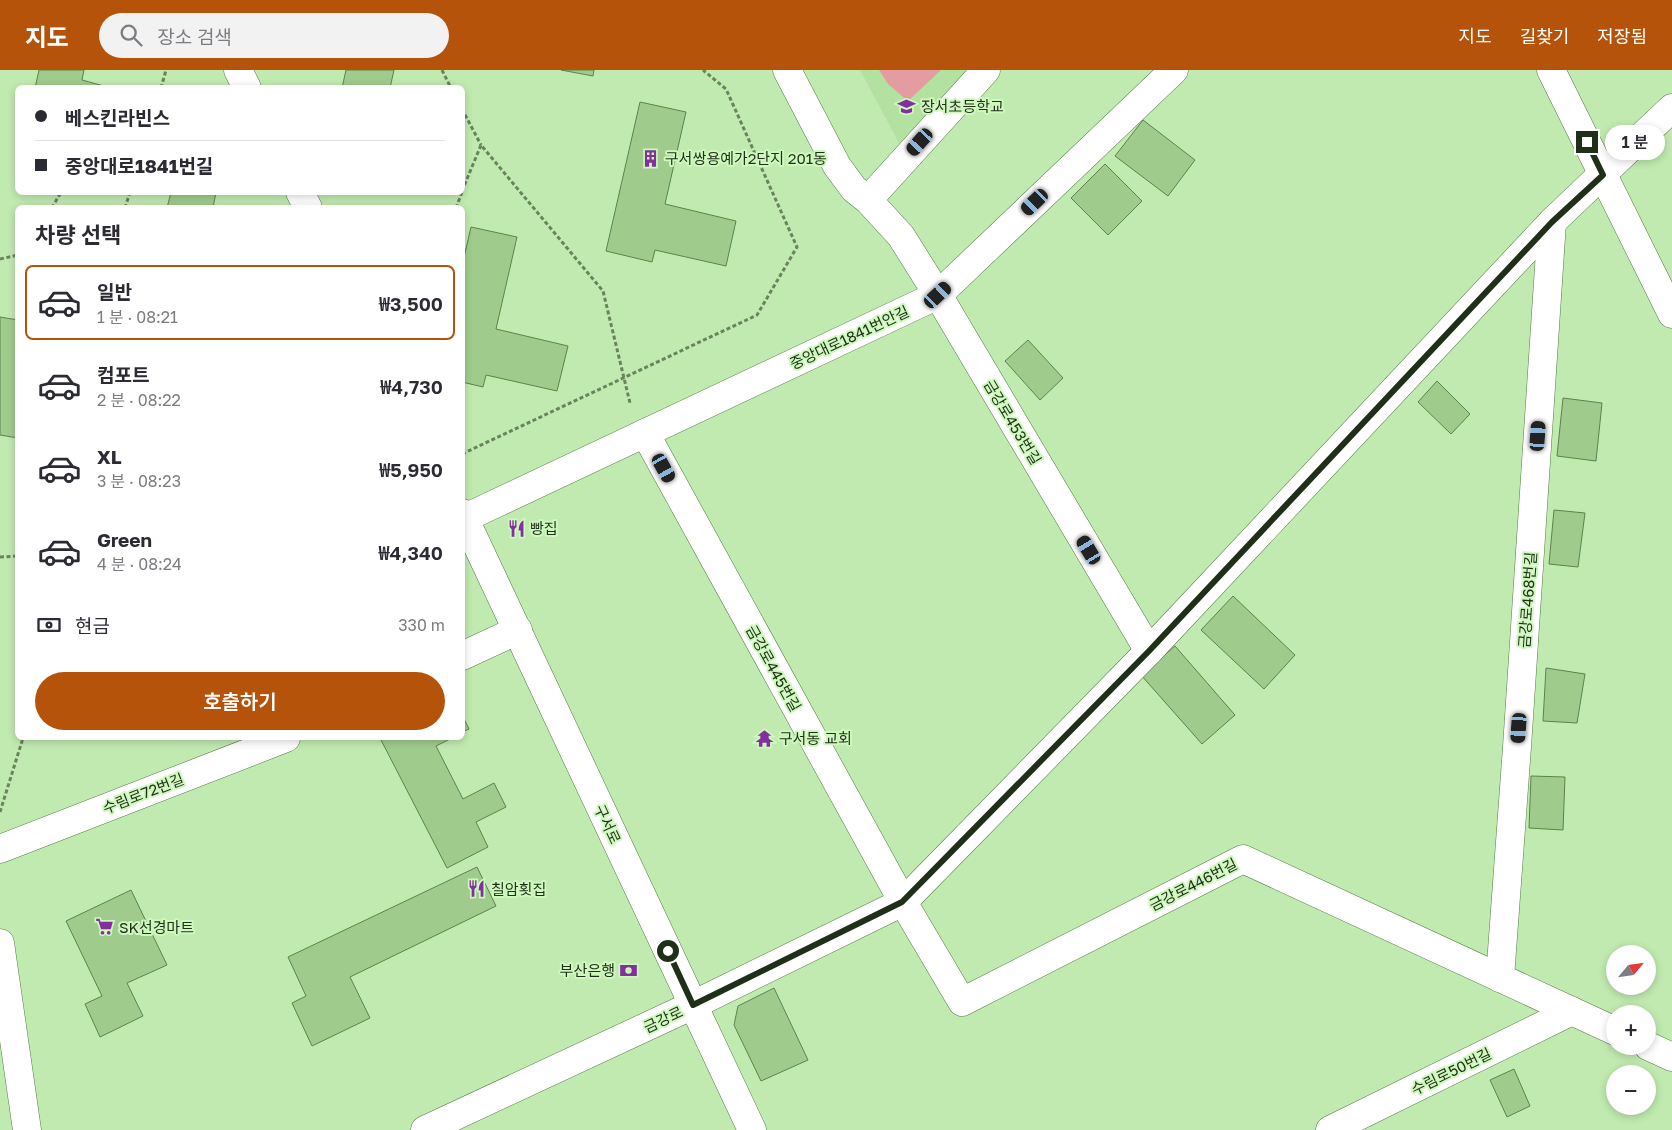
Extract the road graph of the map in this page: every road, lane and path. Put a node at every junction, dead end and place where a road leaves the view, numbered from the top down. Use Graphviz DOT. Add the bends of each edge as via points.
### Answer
graph roads {
  1 [pos="166,70"];
  2 [pos="238,70"];
  3 [pos="442,70"];
  4 [pos="703,70"];
  5 [pos="787,70"];
  6 [pos="986,70"];
  7 [pos="1174,70"];
  8 [pos="1550,70"];
  9 [pos="162,85"];
  10 [pos="246,85"];
  11 [pos="450,85"];
  12 [pos="1672,108"];
  13 [pos="465,116"];
  14 [pos="481,145"];
  15 [pos="1603,175"];
  16 [pos="465,185"];
  17 [pos="868,200"];
  18 [pos="1552,222"];
  19 [pos="15,256"];
  20 [pos="0,259"];
  21 [pos="938,295"];
  22 [pos="1672,314"];
  23 [pos="623,377"];
  24 [pos="630,403"];
  25 [pos="645,433"];
  26 [pos="465,453"];
  27 [pos="465,515"];
  28 [pos="465,517"];
  29 [pos="15,556"];
  30 [pos="0,557"];
  31 [pos="518,630"];
  32 [pos="1149,651"];
  33 [pos="465,655"];
  34 [pos="22,740"];
  35 [pos="281,740"];
  36 [pos="0,812"];
  37 [pos="0,848"];
  38 [pos="902,902"];
  39 [pos="0,943"];
  40 [pos="1500,978"];
  41 [pos="693,1005"];
  42 [pos="1572,1011"];
  43 [pos="1606,1027"];
  44 [pos="1656,1050"];
  45 [pos="1672,1057"];
  46 [pos="27,1130"];
  47 [pos="425,1130"];
  48 [pos="752,1130"];
  49 [pos="1330,1130"];
  1 -- 9 [label="path"];
  2 -- 10 [label="street"];
  3 -- 11 [label="path"];
  4 -- 23 [label="path" via="726,89 797,247 758,315"];
  5 -- 17 [label="street, 금강로453번길" via="837,166 854,189"];
  6 -- 17 [label="street"];
  7 -- 21 [label="street, 중앙대로1841번안길"];
  8 -- 15 [label="street"];
  12 -- 15 [label="street, 금강로"];
  13 -- 14 [label="path"];
  14 -- 16 [label="path"];
  14 -- 23 [label="path" via="603,291"];
  15 -- 18 [label="street, 금강로"];
  15 -- 22 [label="street"];
  17 -- 21 [label="street, 금강로453번길" via="900,236"];
  18 -- 32 [label="street, 금강로"];
  18 -- 40 [label="street, 금강로468번길"];
  19 -- 20 [label="path"];
  21 -- 25 [label="street, 중앙대로1841번안길"];
  21 -- 32 [label="street, 금강로453번길"];
  23 -- 24 [label="path"];
  23 -- 26 [label="path"];
  25 -- 27 [label="street, 중앙대로1841번안길"];
  25 -- 38 [label="street, 금강로445번길"];
  28 -- 31 [label="street, 구서로"];
  29 -- 30 [label="path"];
  31 -- 33 [label="street"];
  31 -- 41 [label="street, 구서로"];
  32 -- 38 [label="street, 금강로"];
  34 -- 36 [label="path"];
  35 -- 37 [label="street, 수림로72번길"];
  38 -- 40 [label="street, 금강로446번길" via="962,1002 1243,859"];
  38 -- 41 [label="street, 금강로"];
  39 -- 46 [label="street"];
  40 -- 42 [label="street, 금강로446번길"];
  41 -- 47 [label="street, 금강로"];
  41 -- 48 [label="street, 구서로"];
  42 -- 43 [label="street, 금강로446번길"];
  42 -- 49 [label="street, 수림로50번길"];
  44 -- 45 [label="street"];
}
